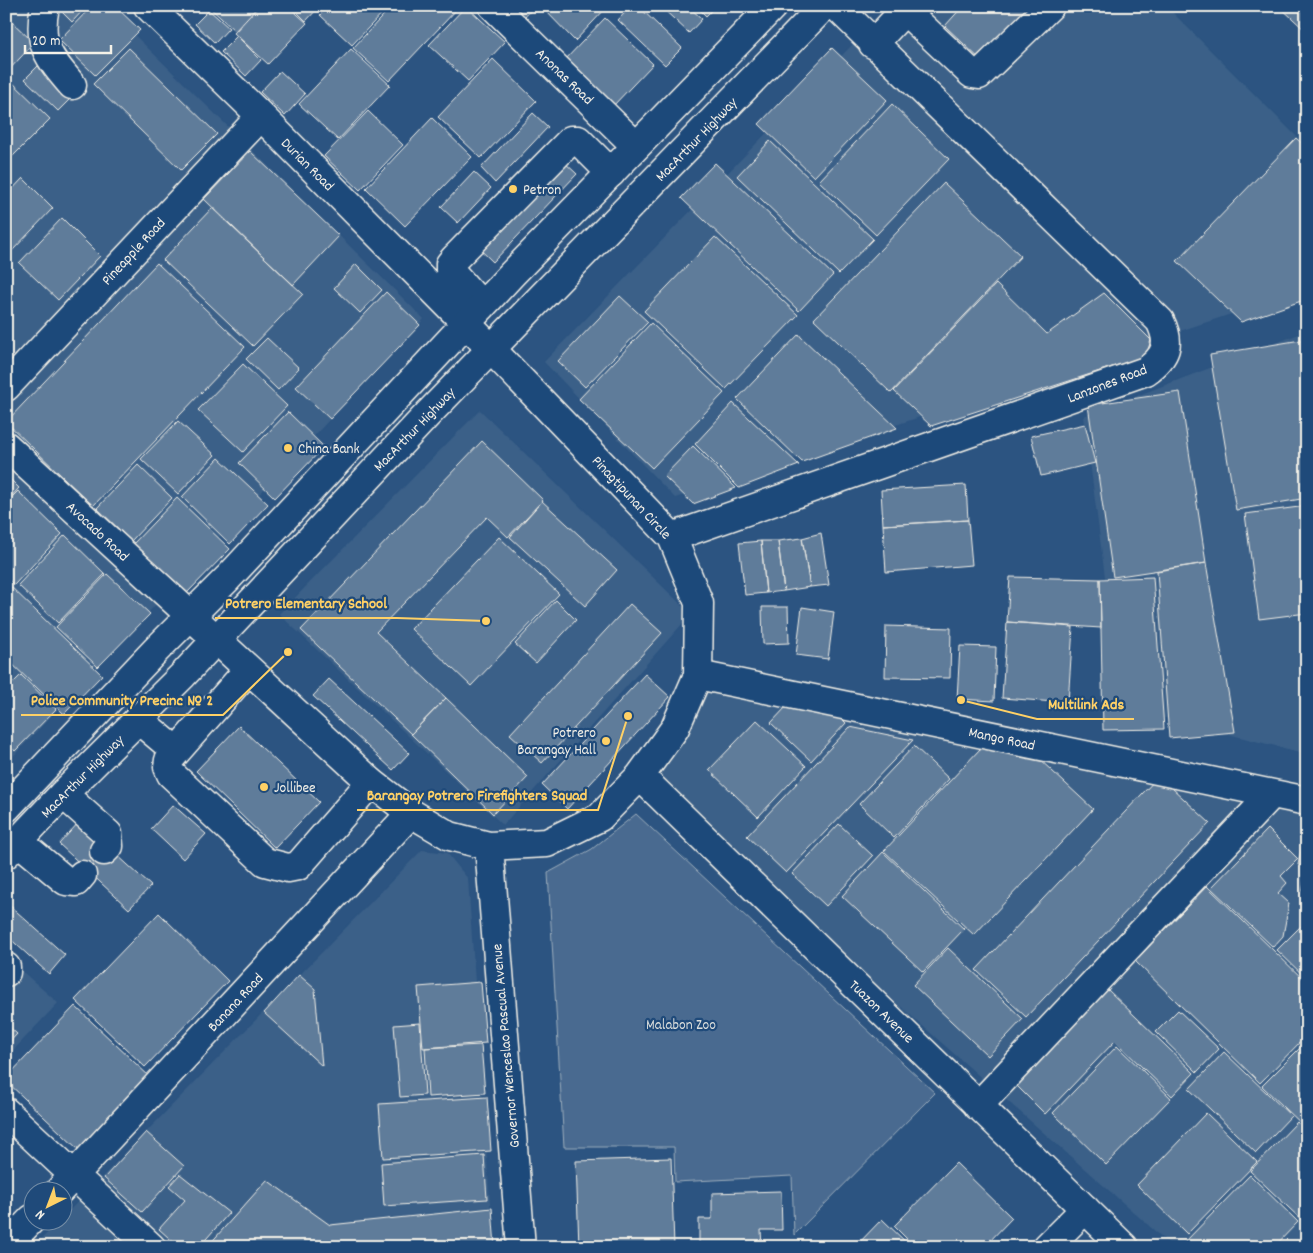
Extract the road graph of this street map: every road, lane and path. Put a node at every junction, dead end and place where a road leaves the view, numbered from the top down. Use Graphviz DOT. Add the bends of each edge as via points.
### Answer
graph roads {
  1 [pos="45,6"];
  2 [pos="148,6"];
  3 [pos="493,6"];
  4 [pos="773,6"];
  5 [pos="824,6"];
  6 [pos="836,6"];
  7 [pos="1050,6"];
  8 [pos="905,8"];
  9 [pos="873,44"];
  10 [pos="72,85"];
  11 [pos="261,116"];
  12 [pos="636,146"];
  13 [pos="611,172"];
  14 [pos="474,315"];
  15 [pos="492,349"];
  16 [pos="6,387"];
  17 [pos="6,446"];
  18 [pos="672,537"];
  19 [pos="191,616"];
  20 [pos="216,640"];
  21 [pos="248,670"];
  22 [pos="698,675"];
  23 [pos="139,720"];
  24 [pos="176,751"];
  25 [pos="640,776"];
  26 [pos="371,782"];
  27 [pos="63,794"];
  28 [pos="1272,794"];
  29 [pos="1307,801"];
  30 [pos="6,808"];
  31 [pos="411,813"];
  32 [pos="489,846"];
  33 [pos="12,847"];
  34 [pos="104,851"];
  35 [pos="82,875"];
  36 [pos="6,967"];
  37 [pos="6,972"];
  38 [pos="978,1106"];
  39 [pos="6,1112"];
  40 [pos="64,1180"];
  41 [pos="70,1180"];
  42 [pos="72,1187"];
  43 [pos="1085,1209"];
  44 [pos="22,1229"];
  45 [pos="6,1246"];
  46 [pos="151,1247"];
  47 [pos="521,1247"];
  48 [pos="1047,1247"];
  49 [pos="1124,1247"];
  1 -- 10 [label="main road" via="42,23 44,45 50,60"];
  2 -- 11 [label="main road, Durian Road"];
  3 -- 12 [label="main road, Anonas Road"];
  4 -- 12 [label="main road, MacArthur Highway"];
  5 -- 15 [label="main road, MacArthur Highway"];
  6 -- 9 [label="main road, Lanzones Road"];
  7 -- 8 [label="main road" via="979,75 972,74"];
  8 -- 9 [label="main road"];
  9 -- 18 [label="main road, Lanzones Road" via="1160,321 1167,335 1165,350 1158,362 1146,370"];
  11 -- 14 [label="main road, Durian Road"];
  11 -- 16 [label="main road, Pineapple Road"];
  12 -- 13 [label="main road, MacArthur Highway"];
  13 -- 14 [label="main road, MacArthur Highway"];
  13 -- 14 [label="main road" via="578,140 571,140 455,258 450,270"];
  14 -- 15 [label="main road, Pinagtipunan Circle"];
  14 -- 19 [label="main road, MacArthur Highway"];
  15 -- 18 [label="main road, Pinagtipunan Circle"];
  15 -- 20 [label="main road, MacArthur Highway"];
  17 -- 19 [label="main road, Avocado Road"];
  18 -- 22 [label="main road, Pinagtipunan Circle" via="699,604"];
  19 -- 20 [label="main road, Pinagtipunan Circle"];
  19 -- 30 [label="main road, MacArthur Highway"];
  20 -- 21 [label="main road, Pinagtipunan Circle"];
  20 -- 23 [label="main road, MacArthur Highway"];
  21 -- 24 [label="main road"];
  21 -- 26 [label="main road, Pinagtipunan Circle"];
  22 -- 25 [label="main road, Pinagtipunan Circle" via="675,728"];
  22 -- 28 [label="main road, Mango Road"];
  23 -- 24 [label="main road"];
  23 -- 27 [label="main road, MacArthur Highway"];
  24 -- 26 [label="main road" via="169,760 168,768 172,774 265,862 288,868 298,866"];
  25 -- 32 [label="main road, Pinagtipunan Circle" via="600,817 547,843"];
  25 -- 38 [label="main road, Tuazon Avenue"];
  26 -- 31 [label="main road, Pinagtipunan Circle"];
  27 -- 33 [label="main road, MacArthur Highway"];
  27 -- 34 [label="main road" via="108,834 109,846"];
  28 -- 29 [label="main road, Mango Road"];
  28 -- 38 [label="main road"];
  31 -- 32 [label="main road, Pinagtipunan Circle" via="450,836"];
  31 -- 41 [label="main road, Banana Road"];
  32 -- 47 [label="main road, Governor Wenceslao Pascual Avenue"];
  33 -- 35 [label="main road" via="66,881 76,882"];
  36 -- 37 [label="main road"];
  38 -- 43 [label="main road, Tuazon Avenue"];
  39 -- 40 [label="main road"];
  42 -- 46 [label="main road"];
  43 -- 48 [label="main road"];
  43 -- 49 [label="main road, Tuazon Avenue"];
  44 -- 45 [label="main road"];
}
